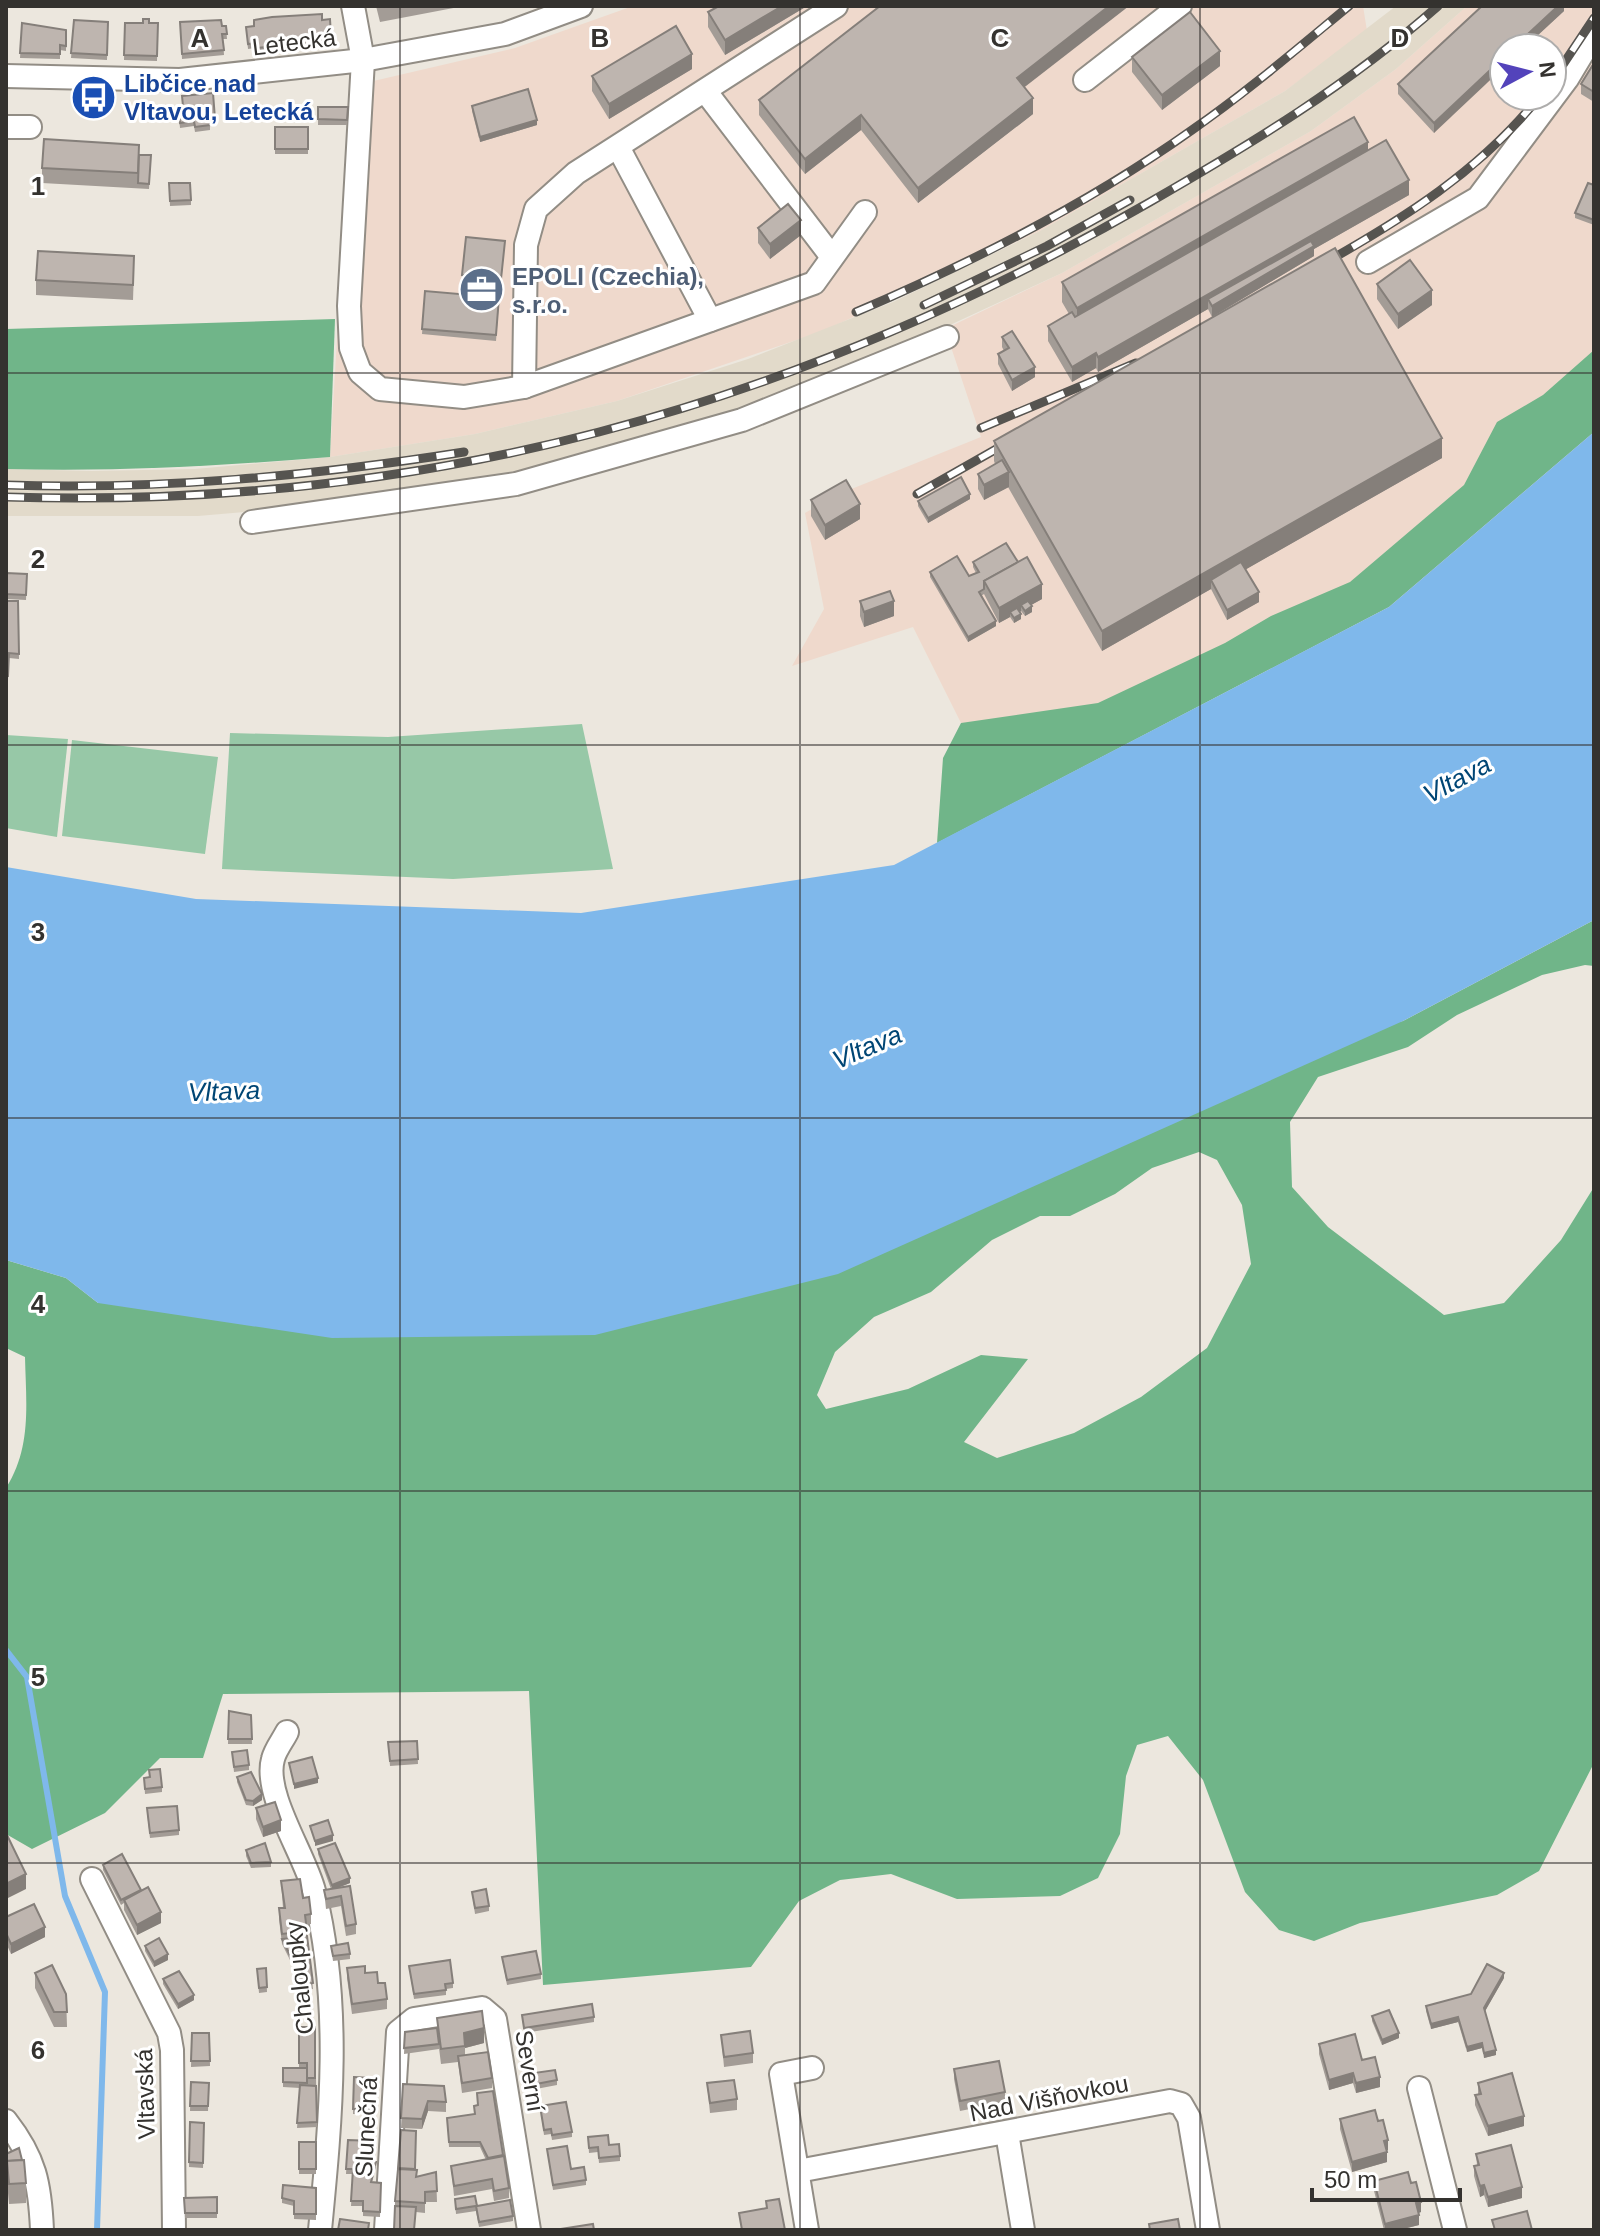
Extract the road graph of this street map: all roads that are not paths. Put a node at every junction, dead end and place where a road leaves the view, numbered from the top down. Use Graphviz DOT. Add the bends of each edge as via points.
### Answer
graph roads {
  1 [pos="353,6"];
  2 [pos="581,6"];
  3 [pos="836,6"];
  4 [pos="1180,6"];
  5 [pos="1594,34"];
  6 [pos="363,60"];
  7 [pos="6,76"];
  8 [pos="1085,80"];
  9 [pos="706,92"];
  10 [pos="6,127"];
  11 [pos="30,127"];
  12 [pos="618,147"];
  13 [pos="865,212"];
  14 [pos="832,257"];
  15 [pos="1368,262"];
  16 [pos="710,320"];
  17 [pos="947,337"];
  18 [pos="524,387"];
  19 [pos="252,522"];
  20 [pos="287,1732"];
  21 [pos="92,1879"];
  22 [pos="402,2027"];
  23 [pos="812,2068"];
  24 [pos="1419,2088"];
  25 [pos="6,2121"];
  26 [pos="1007,2133"];
  27 [pos="798,2171"];
  28 [pos="42,2230"];
  29 [pos="174,2230"];
  30 [pos="320,2230"];
  31 [pos="386,2230"];
  32 [pos="529,2230"];
  33 [pos="807,2230"];
  34 [pos="1023,2230"];
  35 [pos="1208,2230"];
  36 [pos="1455,2230"];
  1 -- 6 [label="street"];
  2 -- 6 [label="street, Letecká" via="505,34"];
  3 -- 9 [label="street"];
  4 -- 8 [label="street"];
  5 -- 15 [label="street" via="1478,198"];
  6 -- 7 [label="street, Letecká" via="180,80"];
  6 -- 18 [label="street" via="349,306 351,348 360,372 380,389 464,397"];
  9 -- 12 [label="street"];
  9 -- 14 [label="street"];
  10 -- 11 [label="street"];
  12 -- 16 [label="street"];
  12 -- 18 [label="street" via="576,173 536,209 526,245"];
  13 -- 14 [label="street"];
  14 -- 16 [label="street" via="814,283"];
  16 -- 18 [label="street"];
  17 -- 19 [label="street" via="742,420 516,484"];
  20 -- 30 [label="street, Chaloupky" via="272,1759 273,1786 313,1886 326,1943 333,2033"];
  21 -- 29 [label="street, Vltavská" via="169,2033"];
  22 -- 31 [label="street, Slunečná" via="396,2043"];
  22 -- 32 [label="street, Severní" via="414,2019 482,2008 495,2019"];
  23 -- 27 [label="street" via="781,2074"];
  24 -- 36 [label="street"];
  25 -- 28 [label="street" via="30,2158"];
  26 -- 27 [label="street, Nad Višňovkou"];
  26 -- 34 [label="street"];
  26 -- 35 [label="street, Nad Višňovkou" via="1170,2101 1181,2104 1189,2118"];
  27 -- 33 [label="street"];
}
